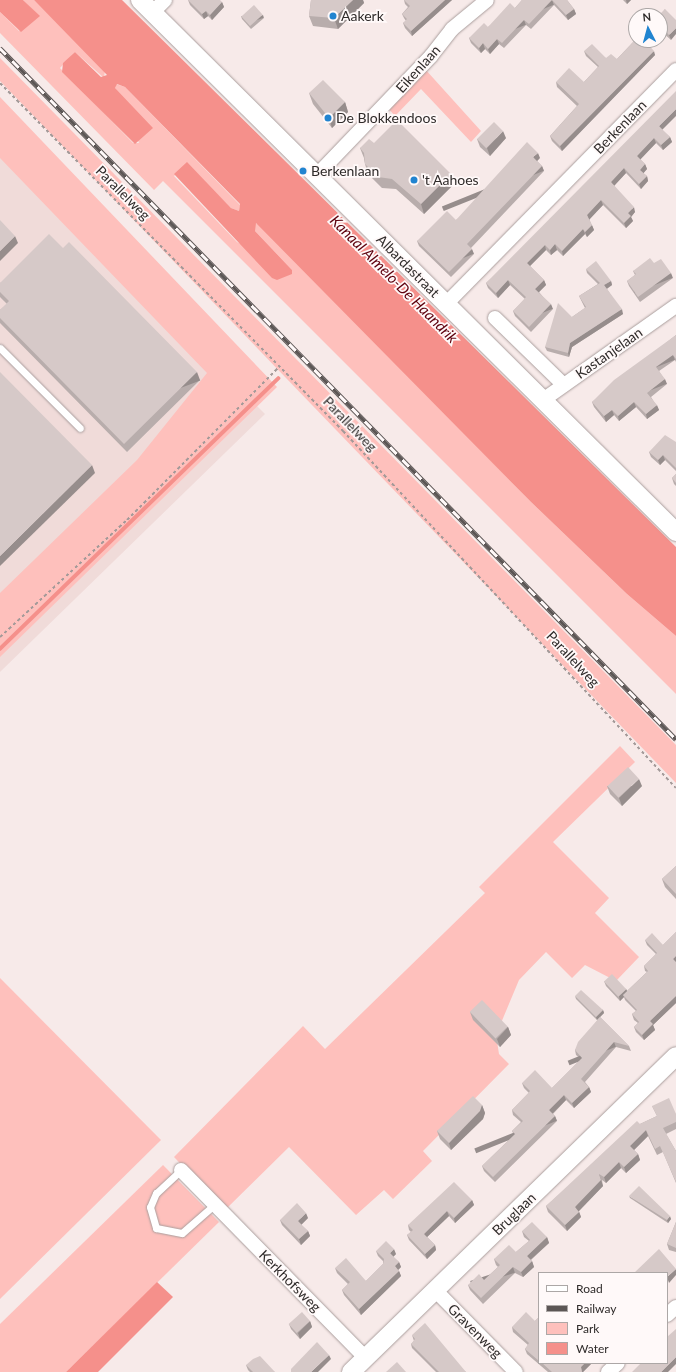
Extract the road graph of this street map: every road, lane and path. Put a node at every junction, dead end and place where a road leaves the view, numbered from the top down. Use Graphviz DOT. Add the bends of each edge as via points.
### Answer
graph roads {
  1 [pos="487,0"];
  2 [pos="153,4"];
  3 [pos="676,70"];
  4 [pos="0,84"];
  5 [pos="318,175"];
  6 [pos="446,304"];
  7 [pos="676,306"];
  8 [pos="495,318"];
  9 [pos="0,348"];
  10 [pos="279,367"];
  11 [pos="564,385"];
  12 [pos="543,400"];
  13 [pos="80,428"];
  14 [pos="676,532"];
  15 [pos="0,637"];
  16 [pos="676,788"];
  17 [pos="675,1058"];
  18 [pos="181,1170"];
  19 [pos="214,1205"];
  20 [pos="435,1290"];
  21 [pos="676,1307"];
  22 [pos="668,1315"];
  23 [pos="366,1358"];
  24 [pos="617,1364"];
  25 [pos="351,1372"];
  26 [pos="516,1372"];
  27 [pos="608,1372"];
  1 -- 5 [label="street, Eikenlaan" via="452,30"];
  2 -- 5 [label="street, Albardastraat"];
  3 -- 6 [label="street, Berkenlaan"];
  4 -- 10 [label="path, Parallelweg"];
  5 -- 6 [label="street, Albardastraat"];
  6 -- 12 [label="street, Albardastraat"];
  7 -- 11 [label="street, Kastanjelaan"];
  8 -- 11 [label="street"];
  9 -- 13 [label="lane"];
  10 -- 15 [label="path" via="127,520"];
  10 -- 16 [label="path, Parallelweg" via="476,569"];
  11 -- 12 [label="street, Kastanjelaan"];
  12 -- 14 [label="street, Albardastraat"];
  17 -- 20 [label="street, Bruglaan"];
  18 -- 19 [label="street, Kerkhofsweg"];
  18 -- 19 [label="lane, Kerkhofsweg" via="156,1193 150,1207 156,1228 174,1235 182,1233"];
  19 -- 23 [label="street, Kerkhofsweg"];
  20 -- 23 [label="street, Bruglaan"];
  20 -- 26 [label="street, Gravenweg"];
  21 -- 22 [label="street"];
  23 -- 25 [label="street, Bruglaan"];
  24 -- 27 [label="street"];
}
